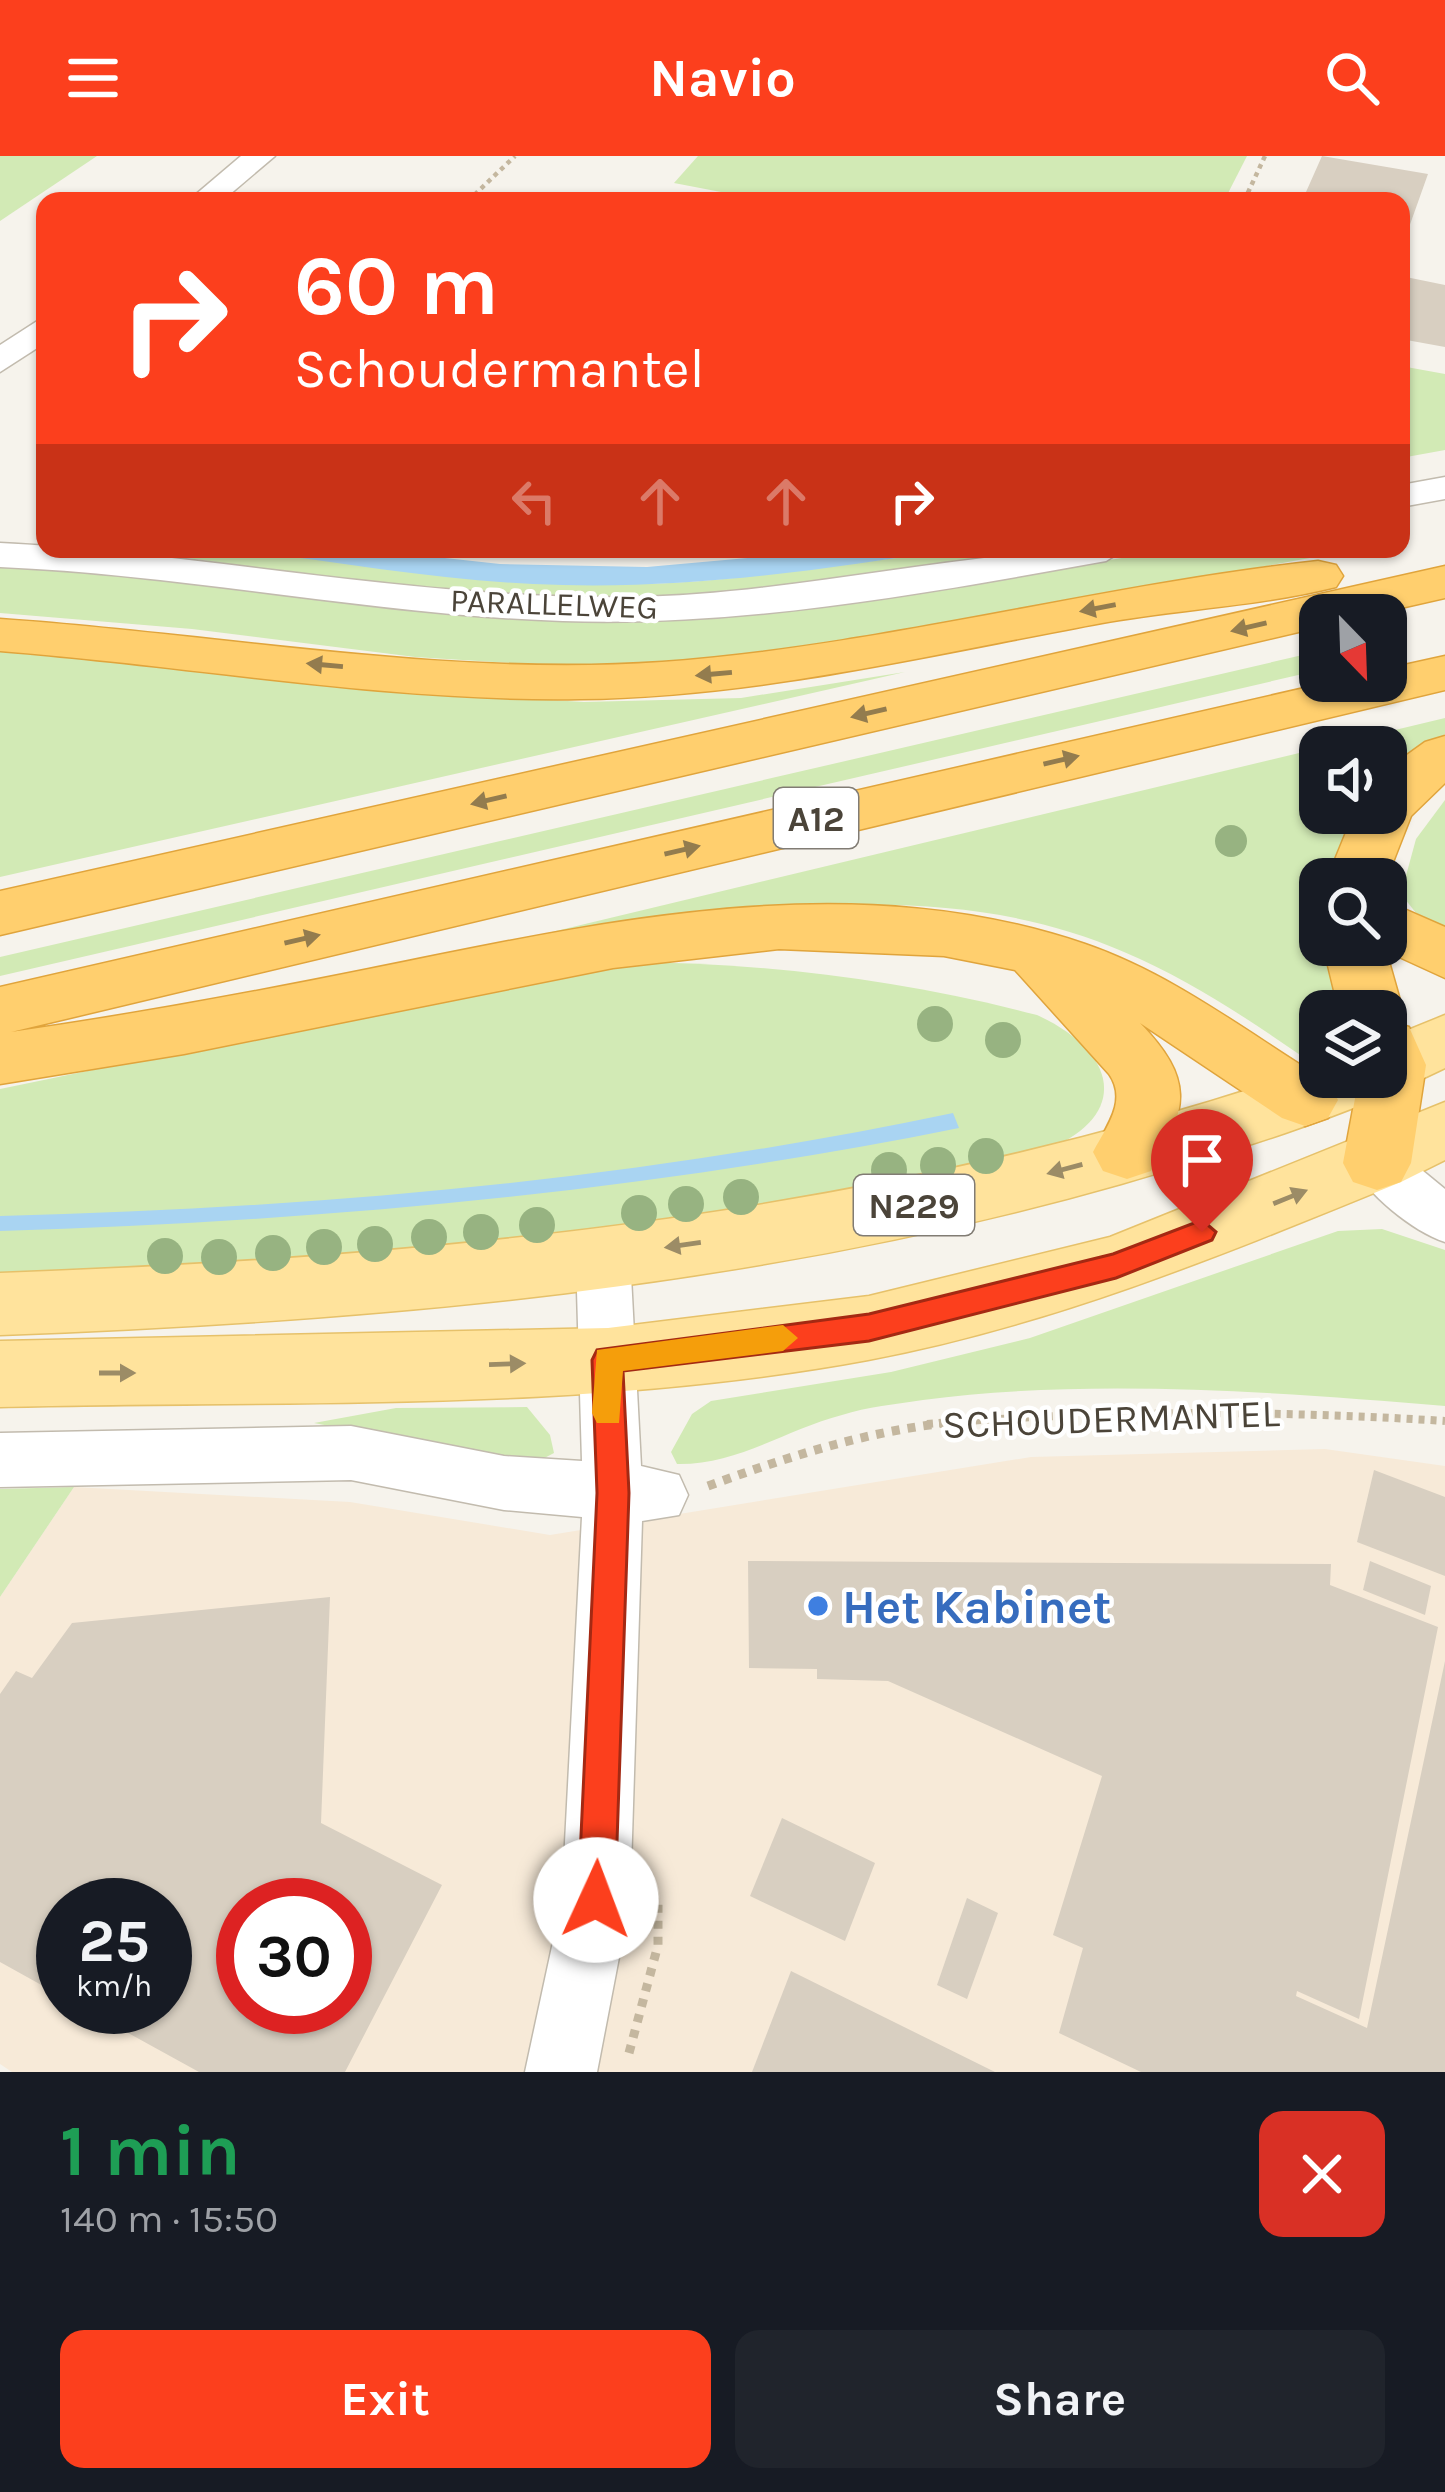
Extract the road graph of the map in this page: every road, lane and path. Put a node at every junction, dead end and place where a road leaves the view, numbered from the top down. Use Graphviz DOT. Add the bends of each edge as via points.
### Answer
graph roads {
  1 [pos="260,156"];
  2 [pos="515,156"];
  3 [pos="1264,156"];
  4 [pos="214,192"];
  5 [pos="477,192"];
  6 [pos="1248,192"];
  7 [pos="36,333"];
  8 [pos="0,362"];
  9 [pos="1445,488"];
  10 [pos="1410,494"];
  11 [pos="0,555"];
  12 [pos="36,556"];
  13 [pos="95,558"];
  14 [pos="1048,558"];
  15 [pos="1445,565"];
  16 [pos="1445,582"];
  17 [pos="0,635"];
  18 [pos="1445,673"];
  19 [pos="1445,755"];
  20 [pos="1407,782"];
  21 [pos="0,913"];
  22 [pos="1407,934"];
  23 [pos="1029,950"];
  24 [pos="1445,955"];
  25 [pos="0,1011"];
  26 [pos="1299,1036"];
  27 [pos="0,1059"];
  28 [pos="1299,1088"];
  29 [pos="1378,1098"];
  30 [pos="1445,1129"];
  31 [pos="1127,1152"];
  32 [pos="1377,1163"];
  33 [pos="1445,1220"];
  34 [pos="603,1257"];
  35 [pos="0,1304"];
  36 [pos="608,1360"];
  37 [pos="0,1374"];
  38 [pos="1445,1421"];
  39 [pos="0,1460"];
  40 [pos="636,1494"];
  41 [pos="561,2072"];
  1 -- 4 [label="street"];
  2 -- 5 [label="path"];
  3 -- 6 [label="path"];
  7 -- 8 [label="street"];
  9 -- 10 [label="street"];
  11 -- 12 [label="street, PARALLELWEG"];
  13 -- 14 [label="street, PARALLELWEG" via="568,609 799,597"];
  15 -- 17 [label="highway, one-way" via="1213,586 827,661 657,679 470,678"];
  16 -- 21 [label="highway, A12, one-way"];
  25 -- 18 [label="highway, A12, one-way"];
  19 -- 20 [label="highway"];
  22 -- 24 [label="highway"];
  23 -- 26 [label="highway" via="1146,995"];
  23 -- 27 [label="highway" via="888,930 678,936 156,1037"];
  23 -- 31 [label="highway" via="1146,1074 1149,1114"];
  28 -- 31 [label="main road, N229"];
  29 -- 32 [label="main road"];
  30 -- 32 [label="main road"];
  31 -- 34 [label="main road, N229, one-way" via="863,1216"];
  32 -- 33 [label="street"];
  36 -- 32 [label="main road, one-way" via="869,1328 1116,1266"];
  34 -- 35 [label="main road, N229" via="219,1299"];
  34 -- 36 [label="street"];
  37 -- 36 [label="main road, one-way"];
  36 -- 40 [label="street"];
  38 -- 40 [label="path, SCHOUDERMANTEL" via="1086,1411 905,1426 820,1445 729,1481"];
  39 -- 40 [label="street" via="350,1453 504,1483"];
  40 -- 41 [label="street" via="596,1900"];
}
